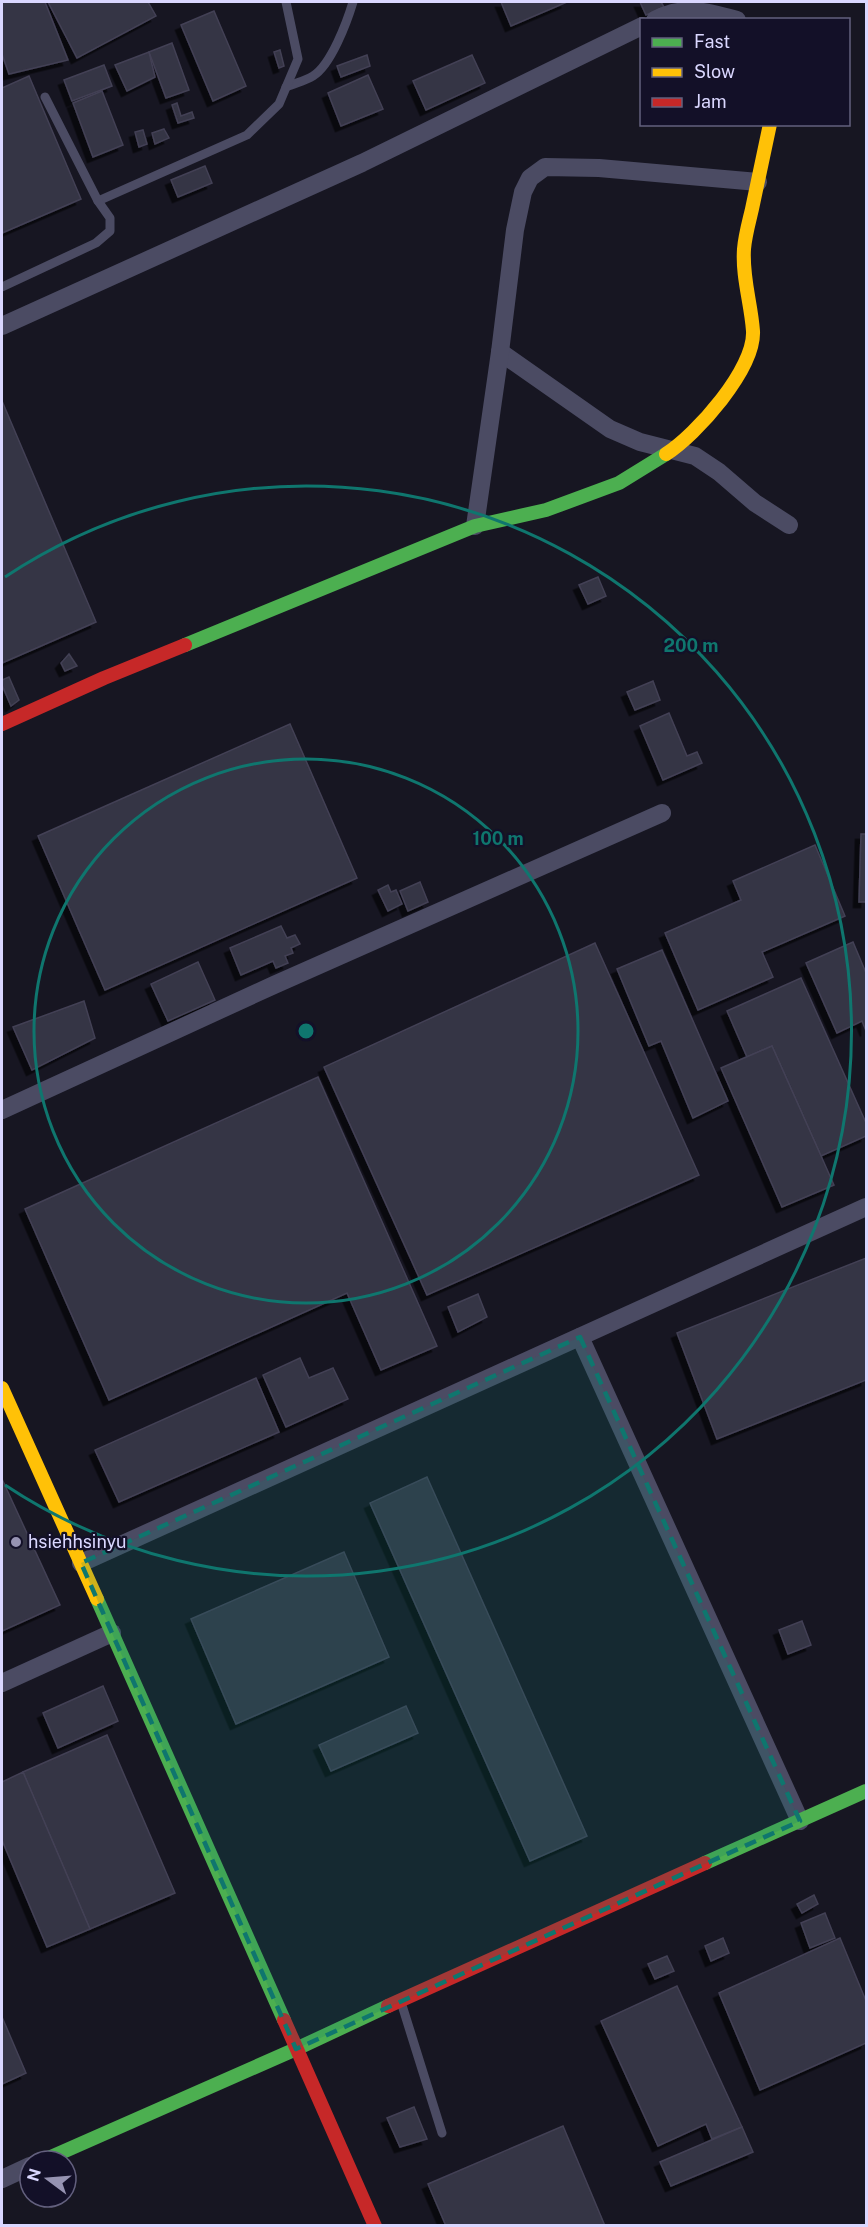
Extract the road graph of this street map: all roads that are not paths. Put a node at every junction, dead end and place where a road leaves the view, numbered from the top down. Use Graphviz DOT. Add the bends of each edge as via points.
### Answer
graph roads {
  1 [pos="286,2"];
  2 [pos="353,2"];
  3 [pos="660,18"];
  4 [pos="729,18"];
  5 [pos="640,27"];
  6 [pos="286,87"];
  7 [pos="45,98"];
  8 [pos="770,126"];
  9 [pos="758,182"];
  10 [pos="98,201"];
  11 [pos="2,287"];
  12 [pos="2,326"];
  13 [pos="500,352"];
  14 [pos="674,449"];
  15 [pos="789,525"];
  16 [pos="475,526"];
  17 [pos="2,724"];
  18 [pos="662,813"];
  19 [pos="2,1110"];
  20 [pos="867,1207"];
  21 [pos="580,1337"];
  22 [pos="2,1388"];
  23 [pos="81,1563"];
  24 [pos="112,1633"];
  25 [pos="2,1683"];
  26 [pos="867,1791"];
  27 [pos="800,1821"];
  28 [pos="400,2000"];
  29 [pos="296,2049"];
  30 [pos="442,2133"];
  31 [pos="69,2149"];
  32 [pos="18,2172"];
  33 [pos="2,2179"];
  34 [pos="375,2226"];
  1 -- 6 [label="lane" via="298,59"];
  2 -- 6 [label="lane" via="333,51 315,75"];
  3 -- 4 [label="street" via="693,9"];
  5 -- 12 [label="street" via="362,163"];
  6 -- 10 [label="lane" via="279,104 247,135"];
  7 -- 10 [label="lane"];
  8 -- 9 [label="street"];
  9 -- 13 [label="street" via="545,167 530,178 523,192"];
  9 -- 14 [label="street" via="744,248 745,286 753,333 749,350 741,371 715,409"];
  10 -- 11 [label="lane" via="110,218 110,231 96,243"];
  13 -- 14 [label="street" via="610,429 640,442"];
  13 -- 16 [label="street"];
  14 -- 15 [label="street" via="695,456"];
  14 -- 16 [label="street" via="619,483 546,510"];
  16 -- 17 [label="street" via="104,678"];
  18 -- 19 [label="street"];
  20 -- 21 [label="street"];
  21 -- 23 [label="street"];
  21 -- 27 [label="street"];
  22 -- 23 [label="street"];
  23 -- 24 [label="street"];
  24 -- 25 [label="street"];
  24 -- 29 [label="street"];
  26 -- 27 [label="street"];
  27 -- 28 [label="street"];
  28 -- 29 [label="street"];
  28 -- 30 [label="lane"];
  29 -- 31 [label="street"];
  29 -- 34 [label="street"];
  32 -- 33 [label="street"];
}
